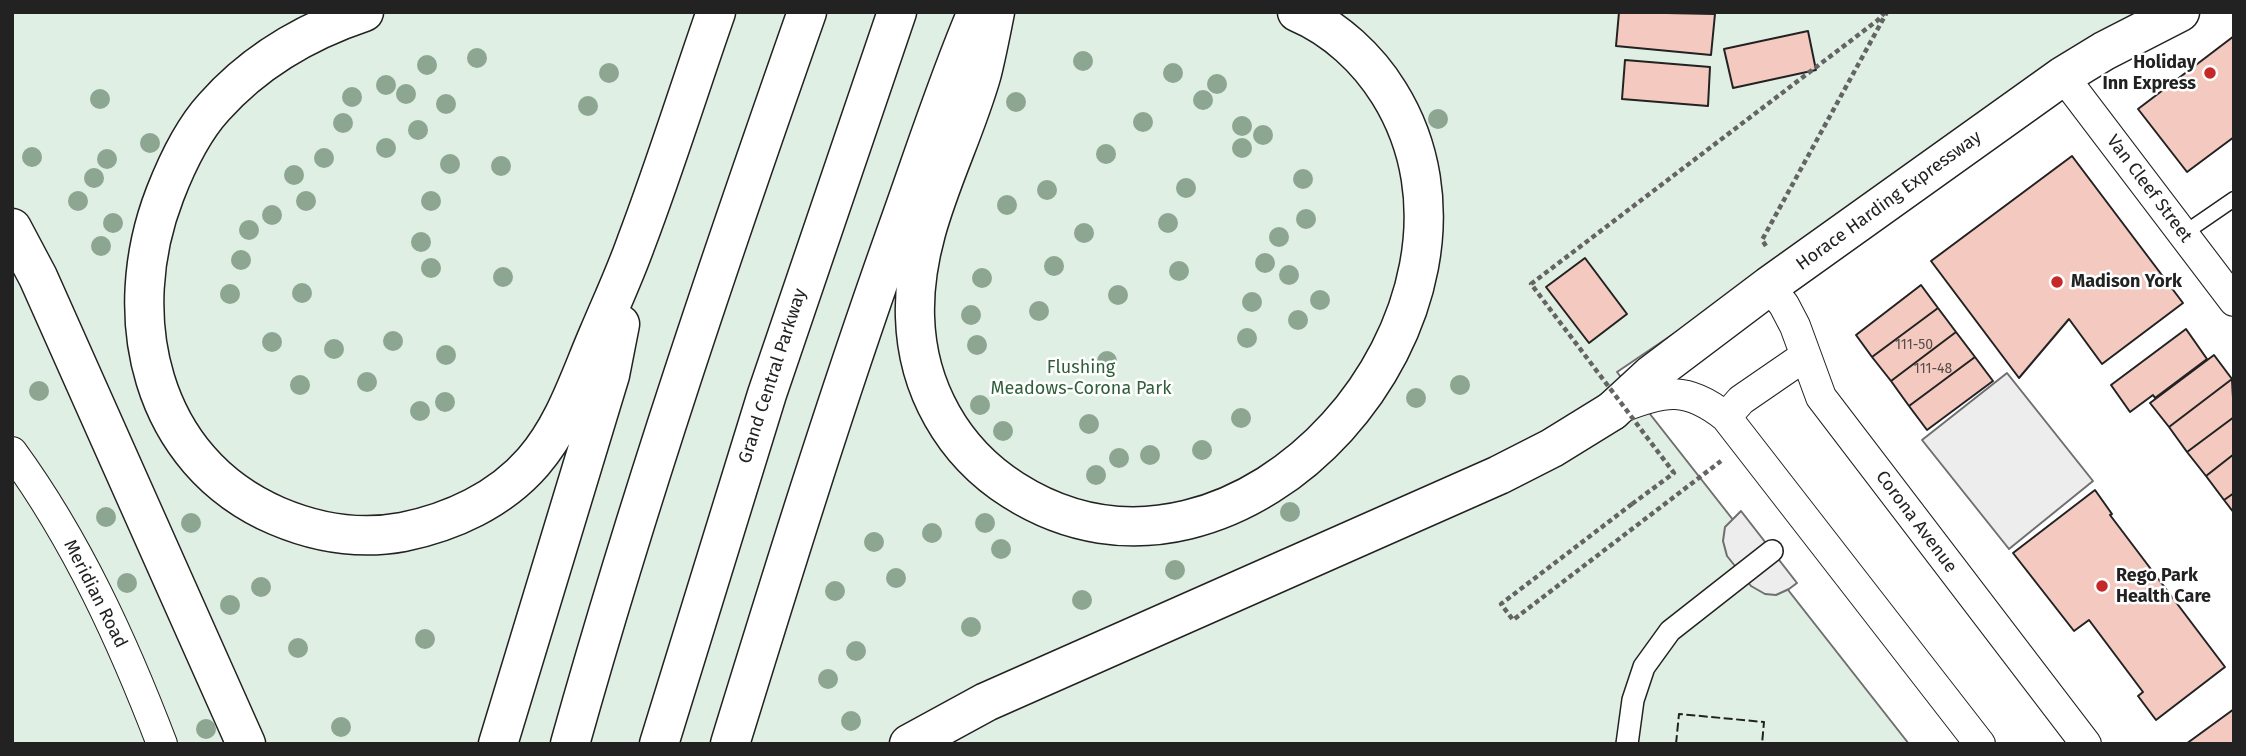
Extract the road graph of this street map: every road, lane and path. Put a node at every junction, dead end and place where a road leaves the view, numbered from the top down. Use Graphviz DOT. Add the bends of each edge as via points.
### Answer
graph roads {
  1 [pos="364,12"];
  2 [pos="716,12"];
  3 [pos="807,12"];
  4 [pos="897,12"];
  5 [pos="977,12"];
  6 [pos="995,12"];
  7 [pos="1297,12"];
  8 [pos="1886,12"];
  9 [pos="2180,12"];
  10 [pos="2063,76"];
  11 [pos="2234,199"];
  12 [pos="12,228"];
  13 [pos="2183,234"];
  14 [pos="636,243"];
  15 [pos="1768,249"];
  16 [pos="1769,286"];
  17 [pos="2234,301"];
  18 [pos="1805,356"];
  19 [pos="1612,411"];
  20 [pos="1726,417"];
  21 [pos="12,452"];
  22 [pos="1721,463"];
  23 [pos="1772,551"];
  24 [pos="162,744"];
  25 [pos="246,744"];
  26 [pos="498,744"];
  27 [pos="570,744"];
  28 [pos="659,744"];
  29 [pos="730,744"];
  30 [pos="909,744"];
  31 [pos="1627,744"];
  32 [pos="1980,744"];
  33 [pos="2086,744"];
  1 -- 14 [label="main road" via="334,22 268,59 212,109 174,172 150,240 144,321 157,388 185,443 231,490 290,522 352,535 383,536 417,529 480,505 530,465 562,421"];
  2 -- 14 [label="main road"];
  3 -- 27 [label="main road" via="661,444"];
  4 -- 28 [label="main road, Grand Central Parkway" via="767,394"];
  5 -- 29 [label="main road" via="864,322"];
  6 -- 7 [label="main road" via="982,74 934,203 918,264 915,319 925,380 954,433 996,479 1058,512 1124,527 1196,519 1253,495 1282,475 1312,452 1357,403 1376,377 1404,318 1425,225 1421,173 1410,135 1380,78 1360,56 1335,34"];
  8 -- 15 [label="path" via="1762,240"];
  8 -- 22 [label="path, bridge" via="1531,284 1674,473 1501,604 1513,620"];
  9 -- 10 [label="main road, Horace Harding Expressway"];
  10 -- 13 [label="street, Van Cleef Street"];
  10 -- 16 [label="main road, Horace Harding Expressway"];
  11 -- 13 [label="lane"];
  12 -- 25 [label="main road"];
  13 -- 17 [label="street, Van Cleef Street"];
  14 -- 26 [label="main road" via="610,375"];
  16 -- 18 [label="street, Corona Avenue" via="1795,326"];
  16 -- 19 [label="main road, Horace Harding Expressway" via="1651,375"];
  18 -- 20 [label="street" via="1741,400"];
  18 -- 33 [label="street, Corona Avenue" via="1821,397"];
  19 -- 20 [label="street" via="1671,394 1694,396"];
  19 -- 30 [label="main road, Horace Harding Expressway" via="1499,475 986,702"];
  20 -- 32 [label="street"];
  21 -- 24 [label="street, Meridian Road" via="102,602"];
  23 -- 31 [label="street" via="1670,631 1644,667 1633,700"];
}
